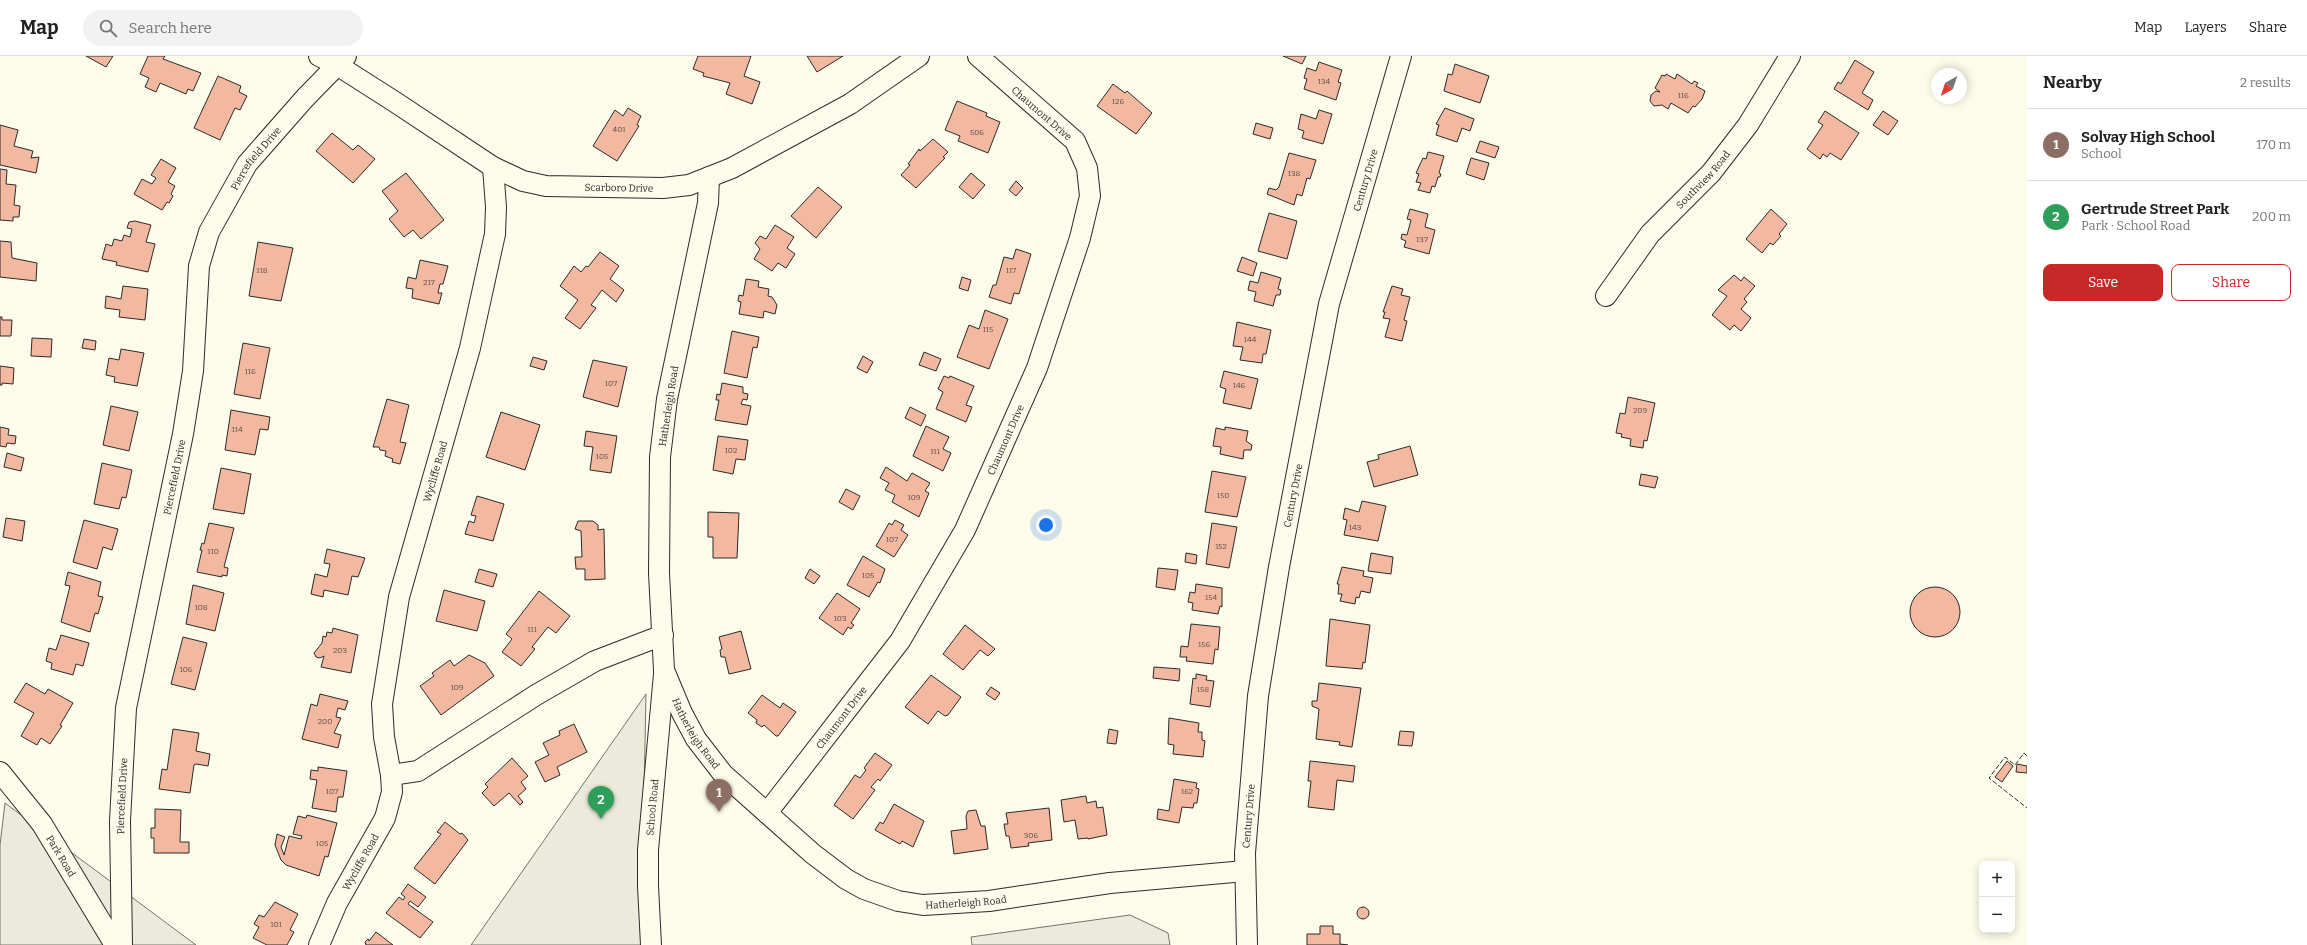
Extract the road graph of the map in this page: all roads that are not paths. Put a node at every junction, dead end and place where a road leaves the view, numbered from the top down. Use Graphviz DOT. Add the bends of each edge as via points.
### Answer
graph roads {
  1 [pos="319,56"];
  2 [pos="919,56"];
  3 [pos="978,56"];
  4 [pos="1401,56"];
  5 [pos="1790,56"];
  6 [pos="341,60"];
  7 [pos="493,167"];
  8 [pos="709,177"];
  9 [pos="1606,296"];
  10 [pos="664,634"];
  11 [pos="664,670"];
  12 [pos="0,772"];
  13 [pos="391,775"];
  14 [pos="767,813"];
  15 [pos="1245,871"];
  16 [pos="114,945"];
  17 [pos="122,945"];
  18 [pos="319,945"];
  19 [pos="651,945"];
  20 [pos="1247,945"];
  1 -- 6 [label="street, Scarboro Drive"];
  2 -- 8 [label="street, Scarboro Drive" via="850,104 732,168"];
  3 -- 14 [label="street, Chaumont Drive" via="1075,141 1087,168 1090,196 1080,238 1037,368 965,530 900,641"];
  4 -- 15 [label="street, Century Drive" via="1329,304 1302,440 1258,696 1244,853"];
  5 -- 9 [label="street, Southview Road" via="1748,125 1711,173 1650,234"];
  6 -- 7 [label="street, Scarboro Drive"];
  6 -- 17 [label="street, Piercefield Drive" via="247,164 209,232 199,266 193,371 183,434 126,708 120,821"];
  7 -- 8 [label="street, Scarboro Drive" via="523,181 546,186 663,188 690,185"];
  7 -- 13 [label="street, Wycliffe Road" via="495,234 479,310 399,597 382,704 384,737"];
  8 -- 10 [label="street, Hatherleigh Road" via="708,203 667,399 660,457 659,574"];
  10 -- 11 [label="street, Hatherleigh Road"];
  10 -- 13 [label="street" via="595,660 418,770"];
  11 -- 14 [label="street, Hatherleigh Road" via="696,739 723,774"];
  11 -- 19 [label="street, School Road" via="648,850"];
  12 -- 16 [label="street, Park Road" via="42,824"];
  13 -- 18 [label="street, Wycliffe Road" via="392,792 385,818 337,903"];
  14 -- 15 [label="street, Hatherleigh Road" via="813,854 858,886 898,901 923,905 989,901 1110,883"];
  15 -- 20 [label="street, Century Drive"];
}
